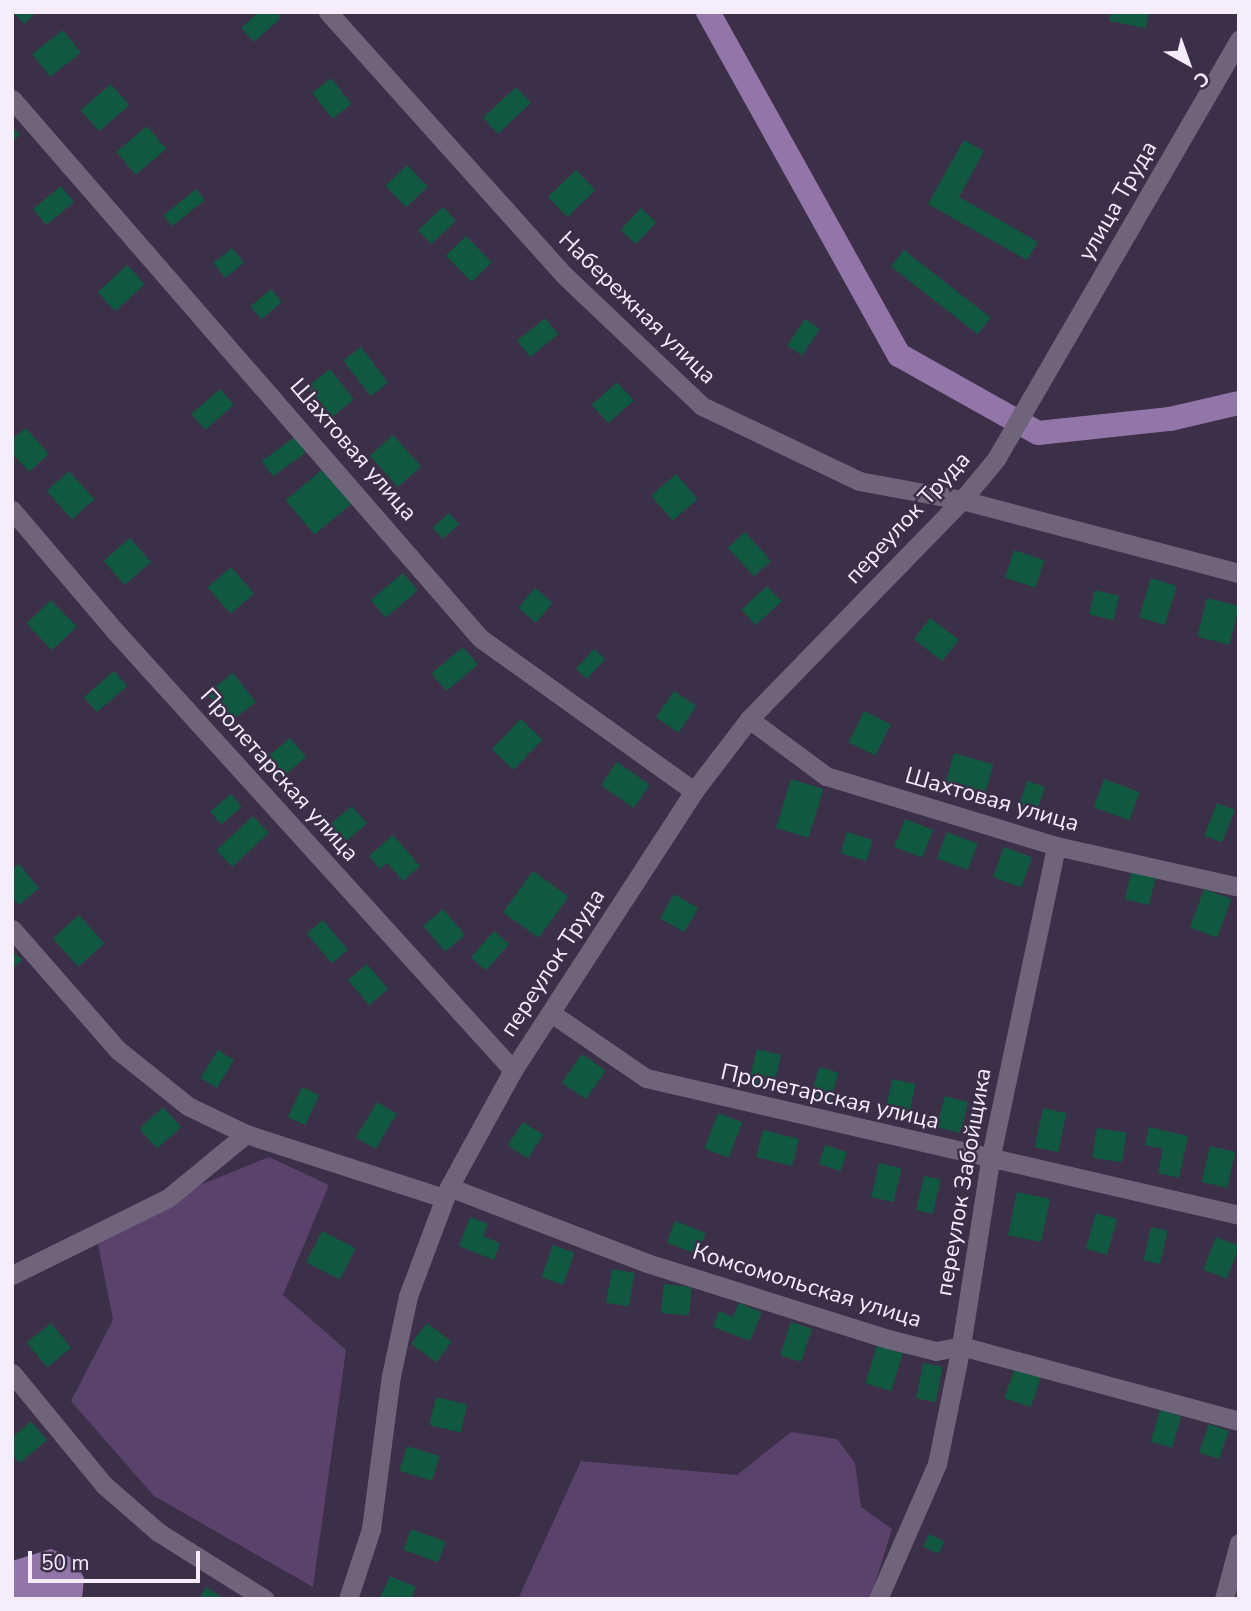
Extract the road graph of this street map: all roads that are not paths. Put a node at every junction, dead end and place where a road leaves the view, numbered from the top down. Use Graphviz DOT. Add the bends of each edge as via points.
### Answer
graph roads {
  1 [pos="328,12"];
  2 [pos="1239,39"];
  3 [pos="12,99"];
  4 [pos="996,459"];
  5 [pos="962,500"];
  6 [pos="12,510"];
  7 [pos="1239,573"];
  8 [pos="749,719"];
  9 [pos="694,791"];
  10 [pos="1056,846"];
  11 [pos="1239,887"];
  12 [pos="12,929"];
  13 [pos="551,1013"];
  14 [pos="513,1070"];
  15 [pos="246,1134"];
  16 [pos="990,1160"];
  17 [pos="447,1192"];
  18 [pos="1239,1215"];
  19 [pos="12,1275"];
  20 [pos="961,1346"];
  21 [pos="12,1373"];
  22 [pos="1239,1421"];
  23 [pos="1239,1543"];
  24 [pos="265,1599"];
  25 [pos="348,1599"];
  26 [pos="878,1599"];
  27 [pos="1224,1599"];
  1 -- 5 [label="street, Набережная улица" via="564,275 702,406 859,481"];
  2 -- 4 [label="street, улица Труда"];
  3 -- 9 [label="street, Шахтовая улица" via="480,638"];
  4 -- 5 [label="street, переулок Труда"];
  5 -- 7 [label="street, Набережная улица"];
  5 -- 8 [label="street, переулок Труда"];
  6 -- 14 [label="street, Пролетарская улица" via="114,630"];
  8 -- 9 [label="street, переулок Труда"];
  8 -- 10 [label="street, Шахтовая улица" via="826,776"];
  9 -- 13 [label="street, переулок Труда"];
  10 -- 11 [label="street, Шахтовая улица"];
  10 -- 16 [label="street, переулок Забойщика"];
  12 -- 15 [label="street, Комсомольская улица" via="118,1050 188,1106"];
  13 -- 14 [label="street, переулок Труда"];
  13 -- 16 [label="street, Пролетарская улица" via="646,1079"];
  14 -- 17 [label="street, переулок Труда"];
  15 -- 17 [label="street, Комсомольская улица"];
  15 -- 19 [label="street" via="168,1198"];
  16 -- 18 [label="street, Пролетарская улица"];
  16 -- 20 [label="street, переулок Забойщика"];
  17 -- 20 [label="street, Комсомольская улица" via="647,1263 888,1339 936,1351"];
  17 -- 25 [label="street, переулок Труда" via="408,1296 391,1376 371,1528"];
  20 -- 22 [label="street, Комсомольская улица"];
  20 -- 26 [label="street, переулок Забойщика" via="937,1464"];
  21 -- 24 [label="street" via="122,1500 158,1532"];
  23 -- 27 [label="street"];
}
